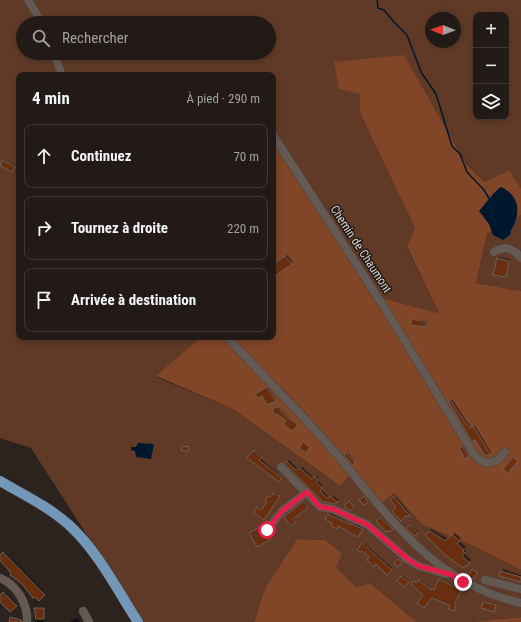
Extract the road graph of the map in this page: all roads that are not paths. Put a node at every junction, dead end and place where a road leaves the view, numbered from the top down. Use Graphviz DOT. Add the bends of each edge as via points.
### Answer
graph roads {
  1 [pos="28,0"];
  2 [pos="38,16"];
  3 [pos="57,60"];
  4 [pos="61,72"];
  5 [pos="276,140"];
  6 [pos="494,252"];
  7 [pos="521,258"];
  8 [pos="230,340"];
  9 [pos="505,452"];
  10 [pos="281,467"];
  11 [pos="0,481"];
  12 [pos="307,492"];
  13 [pos="267,530"];
  14 [pos="423,553"];
  15 [pos="414,562"];
  16 [pos="453,575"];
  17 [pos="0,578"];
  18 [pos="485,580"];
  19 [pos="521,589"];
  20 [pos="521,603"];
  21 [pos="83,612"];
  22 [pos="27,622"];
  23 [pos="89,622"];
  24 [pos="138,622"];
  1 -- 2 [label="street"];
  3 -- 4 [label="street"];
  5 -- 9 [label="street, Chemin de Chaumont" via="386,310 473,453 487,463 498,460"];
  6 -- 7 [label="street" via="507,247"];
  8 -- 14 [label="street" via="332,449 372,499"];
  10 -- 12 [label="street"];
  11 -- 24 [label="main road" via="43,505 79,534"];
  12 -- 13 [label="street" via="282,511"];
  12 -- 15 [label="street" via="320,507 333,509 368,525"];
  14 -- 15 [label="street" via="420,562"];
  14 -- 16 [label="street"];
  15 -- 16 [label="street" via="419,566"];
  16 -- 20 [label="street" via="480,590"];
  17 -- 22 [label="street" via="19,594 24,602"];
  18 -- 19 [label="street"];
  21 -- 23 [label="street"];
}
